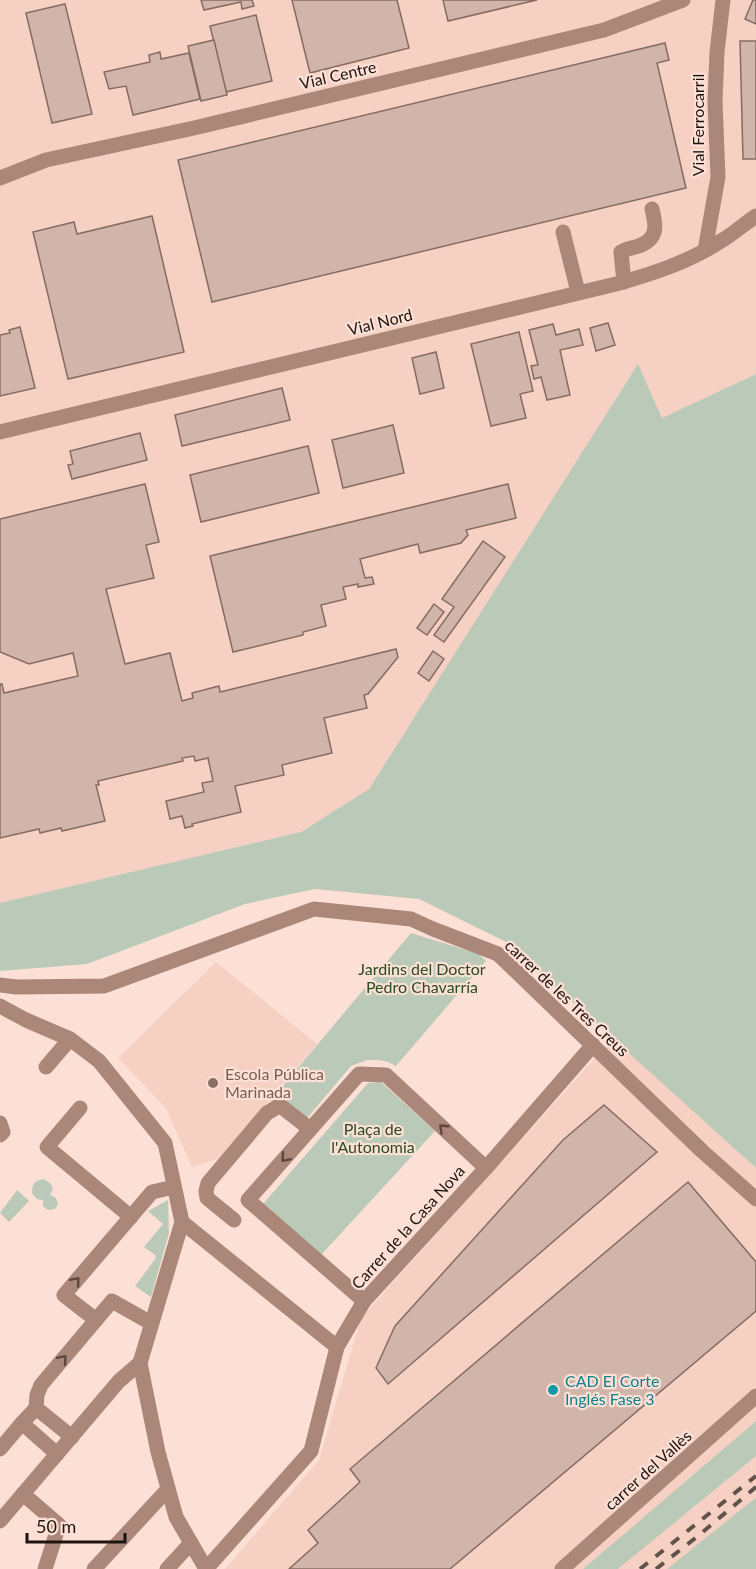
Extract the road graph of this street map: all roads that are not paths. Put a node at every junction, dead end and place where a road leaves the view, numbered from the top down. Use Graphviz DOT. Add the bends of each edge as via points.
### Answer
graph roads {
  1 [pos="682,0"];
  2 [pos="723,0"];
  3 [pos="0,178"];
  4 [pos="652,208"];
  5 [pos="756,216"];
  6 [pos="563,232"];
  7 [pos="705,250"];
  8 [pos="624,282"];
  9 [pos="578,292"];
  10 [pos="0,432"];
  11 [pos="0,985"];
  12 [pos="0,1006"];
  13 [pos="70,1039"];
  14 [pos="593,1046"];
  15 [pos="46,1067"];
  16 [pos="80,1108"];
  17 [pos="0,1123"];
  18 [pos="310,1130"];
  19 [pos="0,1135"];
  20 [pos="486,1168"];
  21 [pos="174,1187"];
  22 [pos="756,1198"];
  23 [pos="131,1217"];
  24 [pos="234,1220"];
  25 [pos="182,1222"];
  26 [pos="364,1301"];
  27 [pos="96,1320"];
  28 [pos="151,1323"];
  29 [pos="337,1347"];
  30 [pos="140,1363"];
  31 [pos="756,1396"];
  32 [pos="36,1408"];
  33 [pos="22,1423"];
  34 [pos="72,1437"];
  35 [pos="0,1449"];
  36 [pos="57,1454"];
  37 [pos="168,1489"];
  38 [pos="23,1494"];
  39 [pos="0,1521"];
  40 [pos="190,1543"];
  41 [pos="47,1564"];
  42 [pos="94,1569"];
  43 [pos="167,1569"];
  44 [pos="206,1569"];
  45 [pos="562,1569"];
  1 -- 3 [label="street, Vial Centre" via="604,30 46,160"];
  2 -- 7 [label="street, Vial Ferrocarril" via="717,52 718,177"];
  4 -- 8 [label="street" via="654,234 642,245 621,252"];
  5 -- 7 [label="street, Vial Nord"];
  6 -- 9 [label="street"];
  7 -- 8 [label="street, Vial Nord"];
  8 -- 9 [label="street, Vial Nord"];
  9 -- 10 [label="street, Vial Nord"];
  11 -- 14 [label="street, carrer de les Tres Creus" via="104,986 314,909 411,919 498,954"];
  12 -- 13 [label="street"];
  13 -- 15 [label="street"];
  13 -- 21 [label="street" via="99,1061 165,1143"];
  14 -- 20 [label="street, Carrer de la Casa Nova"];
  14 -- 22 [label="street, carrer de les Tres Creus"];
  16 -- 23 [label="street" via="47,1147"];
  17 -- 19 [label="street"];
  20 -- 18 [label="street, one-way" via="386,1075 359,1074"];
  18 -- 24 [label="street" via="282,1107 267,1113 208,1183 207,1198"];
  18 -- 26 [label="street, one-way" via="248,1200"];
  20 -- 26 [label="street, Carrer de la Casa Nova"];
  21 -- 23 [label="street" via="152,1192"];
  21 -- 25 [label="street"];
  27 -- 23 [label="street, one-way" via="64,1295"];
  25 -- 28 [label="street"];
  25 -- 29 [label="street"];
  26 -- 29 [label="street, Carrer de la Casa Nova"];
  27 -- 28 [label="street" via="112,1301"];
  32 -- 27 [label="street, one-way" via="41,1385"];
  28 -- 30 [label="street"];
  29 -- 44 [label="street, Carrer de la Casa Nova" via="311,1451"];
  30 -- 34 [label="street" via="119,1381"];
  30 -- 37 [label="street"];
  31 -- 45 [label="street, carrer del Vallès"];
  32 -- 33 [label="street"];
  32 -- 34 [label="street"];
  33 -- 35 [label="street"];
  33 -- 36 [label="street"];
  34 -- 36 [label="street"];
  36 -- 38 [label="street"];
  37 -- 40 [label="street" via="176,1517"];
  37 -- 42 [label="street"];
  38 -- 39 [label="street"];
  38 -- 41 [label="street" via="59,1525"];
  40 -- 43 [label="street"];
  40 -- 44 [label="street"];
}
